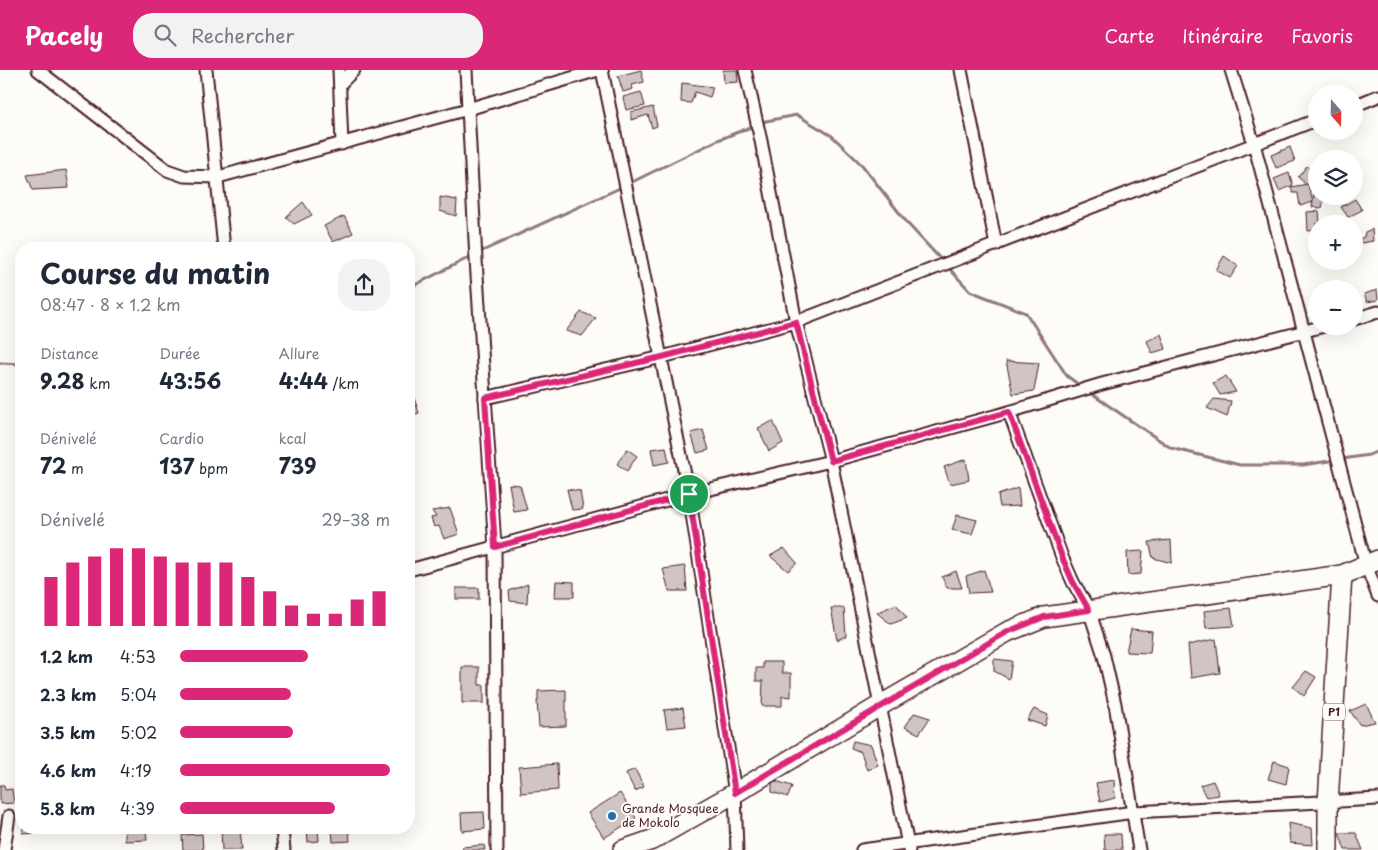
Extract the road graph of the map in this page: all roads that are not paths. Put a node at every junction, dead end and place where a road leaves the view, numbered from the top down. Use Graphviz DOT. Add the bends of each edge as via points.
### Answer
graph roads {
  1 [pos="38,70"];
  2 [pos="206,70"];
  3 [pos="338,70"];
  4 [pos="354,70"];
  5 [pos="466,70"];
  6 [pos="598,70"];
  7 [pos="602,70"];
  8 [pos="745,70"];
  9 [pos="961,70"];
  10 [pos="1231,70"];
  11 [pos="340,84"];
  12 [pos="1378,96"];
  13 [pos="1363,102"];
  14 [pos="468,109"];
  15 [pos="1308,123"];
  16 [pos="342,144"];
  17 [pos="1254,144"];
  18 [pos="218,178"];
  19 [pos="223,242"];
  20 [pos="996,245"];
  21 [pos="1378,312"];
  22 [pos="1363,316"];
  23 [pos="796,322"];
  24 [pos="1308,331"];
  25 [pos="1304,332"];
  26 [pos="662,357"];
  27 [pos="485,398"];
  28 [pos="1009,412"];
  29 [pos="831,461"];
  30 [pos="689,494"];
  31 [pos="495,547"];
  32 [pos="1372,562"];
  33 [pos="415,568"];
  34 [pos="1342,575"];
  35 [pos="1378,596"];
  36 [pos="1089,610"];
  37 [pos="881,705"];
  38 [pos="735,793"];
  39 [pos="1378,799"];
  40 [pos="1328,802"];
  41 [pos="1134,812"];
  42 [pos="9,816"];
  43 [pos="282,834"];
  44 [pos="909,847"];
  45 [pos="4,850"];
  46 [pos="284,850"];
  47 [pos="497,850"];
  48 [pos="624,850"];
  49 [pos="737,850"];
  50 [pos="862,850"];
  51 [pos="1139,850"];
  52 [pos="1328,850"];
  1 -- 18 [label="street" via="167,170 184,176"];
  2 -- 18 [label="street"];
  3 -- 11 [label="street"];
  4 -- 11 [label="street"];
  5 -- 14 [label="street"];
  6 -- 14 [label="street"];
  7 -- 26 [label="street"];
  8 -- 23 [label="street"];
  9 -- 20 [label="street"];
  10 -- 17 [label="street"];
  11 -- 16 [label="street"];
  12 -- 13 [label="street"];
  14 -- 16 [label="street"];
  14 -- 27 [label="street"];
  15 -- 17 [label="street"];
  16 -- 18 [label="street"];
  17 -- 20 [label="street"];
  17 -- 25 [label="street"];
  18 -- 19 [label="street"];
  20 -- 23 [label="street"];
  21 -- 22 [label="street"];
  23 -- 26 [label="street"];
  23 -- 29 [label="street"];
  24 -- 25 [label="street"];
  25 -- 28 [label="street" via="1102,384"];
  25 -- 32 [label="street" via="1335,450"];
  26 -- 27 [label="street"];
  26 -- 30 [label="street"];
  27 -- 31 [label="street"];
  28 -- 29 [label="street"];
  28 -- 36 [label="street" via="1062,557"];
  29 -- 30 [label="street"];
  29 -- 37 [label="street"];
  30 -- 31 [label="street"];
  30 -- 38 [label="street"];
  31 -- 33 [label="street"];
  31 -- 47 [label="street"];
  32 -- 34 [label="main road"];
  32 -- 35 [label="street"];
  34 -- 36 [label="main road"];
  34 -- 40 [label="main road, P1"];
  36 -- 37 [label="main road" via="1025,623"];
  36 -- 41 [label="street" via="1115,704"];
  37 -- 38 [label="main road"];
  37 -- 44 [label="street"];
  38 -- 48 [label="main road" via="652,840"];
  38 -- 49 [label="street"];
  39 -- 40 [label="street"];
  40 -- 41 [label="street"];
  40 -- 52 [label="main road, P1"];
  41 -- 44 [label="street"];
  41 -- 51 [label="street"];
  42 -- 45 [label="street"];
  43 -- 46 [label="street"];
  44 -- 50 [label="street"];
}
